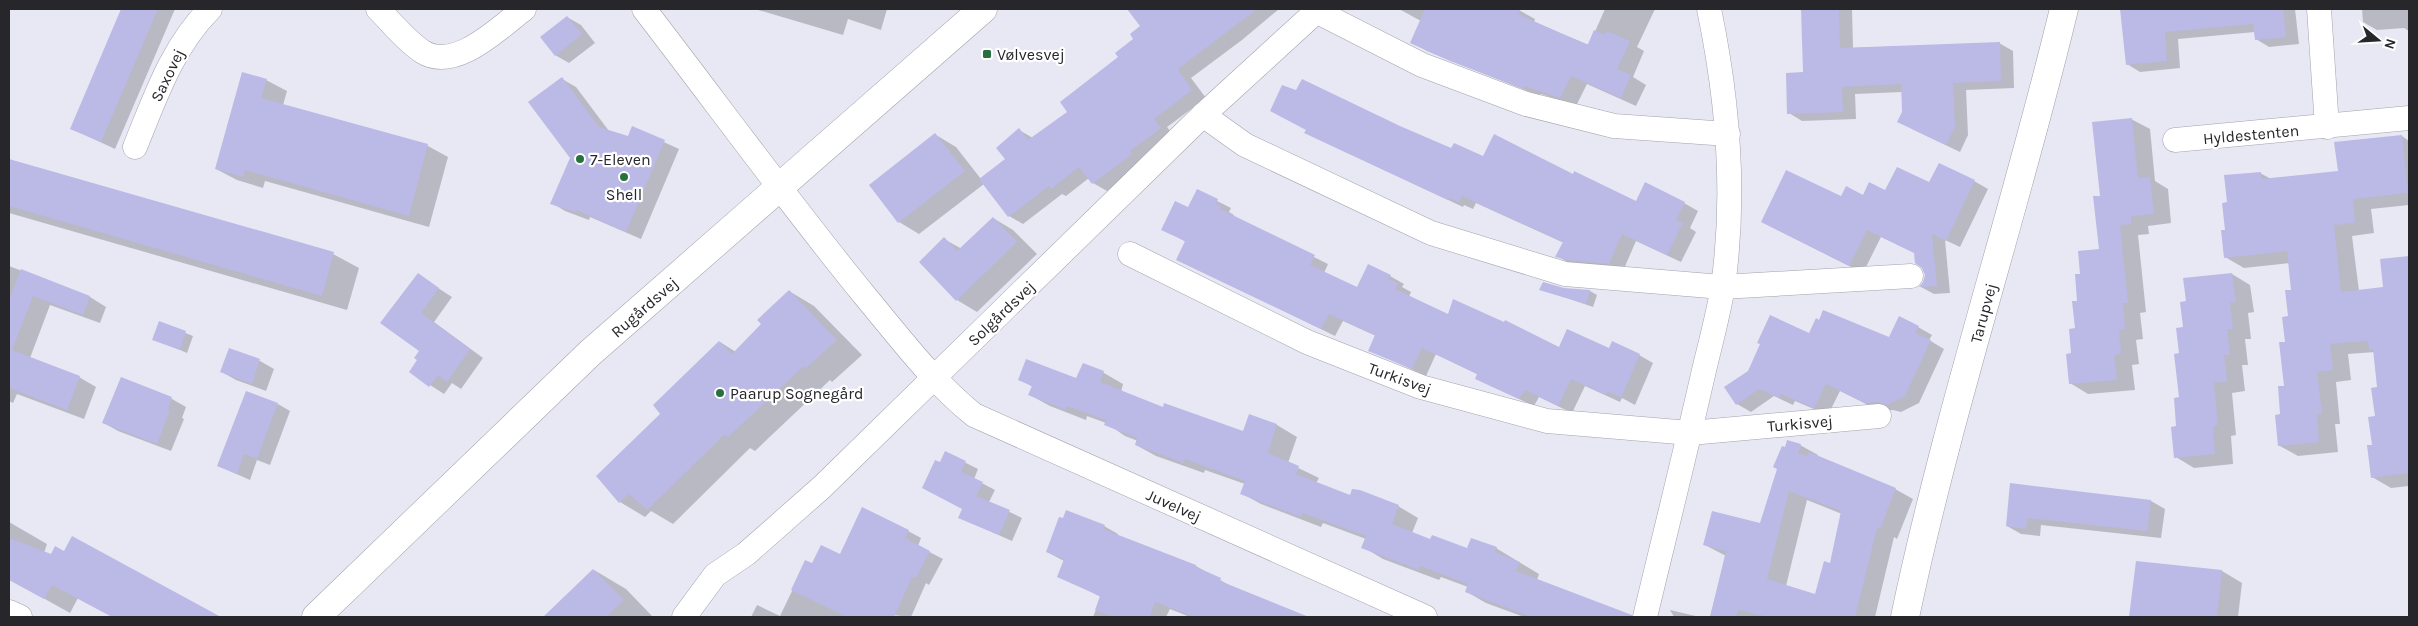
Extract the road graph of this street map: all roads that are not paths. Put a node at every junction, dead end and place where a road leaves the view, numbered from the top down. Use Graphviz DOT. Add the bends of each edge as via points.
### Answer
graph roads {
  1 [pos="210,9"];
  2 [pos="378,9"];
  3 [pos="524,9"];
  4 [pos="644,9"];
  5 [pos="983,9"];
  6 [pos="1710,9"];
  7 [pos="2064,9"];
  8 [pos="2319,9"];
  9 [pos="1317,10"];
  10 [pos="1203,115"];
  11 [pos="2409,118"];
  12 [pos="2327,127"];
  13 [pos="1728,134"];
  14 [pos="2175,140"];
  15 [pos="135,147"];
  16 [pos="780,187"];
  17 [pos="1130,254"];
  18 [pos="1911,276"];
  19 [pos="1722,287"];
  20 [pos="933,379"];
  21 [pos="1880,416"];
  22 [pos="1690,433"];
  23 [pos="9,612"];
  24 [pos="20,617"];
  25 [pos="316,617"];
  26 [pos="684,617"];
  27 [pos="1425,617"];
  28 [pos="1645,617"];
  29 [pos="1905,617"];
  1 -- 15 [label="street, Saxovej" via="197,22 170,63"];
  2 -- 3 [label="street" via="407,39 424,52 440,57 456,56"];
  4 -- 16 [label="street"];
  5 -- 16 [label="main road, Rugårdsvej"];
  6 -- 13 [label="street" via="1720,60"];
  7 -- 29 [label="main road, Tarupvej" via="1924,527"];
  8 -- 12 [label="street"];
  9 -- 10 [label="street, Solgårdsvej"];
  9 -- 13 [label="street" via="1422,64 1526,104 1614,126"];
  10 -- 19 [label="street" via="1245,145 1431,233 1565,274"];
  10 -- 20 [label="street, Solgårdsvej"];
  11 -- 12 [label="street, Hyldestenten"];
  12 -- 14 [label="street, Hyldestenten"];
  13 -- 19 [label="street" via="1729,212"];
  16 -- 20 [label="street"];
  16 -- 25 [label="main road, Rugårdsvej" via="590,353"];
  17 -- 22 [label="street, Turkisvej" via="1307,342 1421,388 1547,421"];
  18 -- 19 [label="street"];
  19 -- 22 [label="street"];
  20 -- 26 [label="street, Solgårdsvej" via="822,487 746,554 715,575"];
  20 -- 27 [label="street, Juvelvej" via="974,415"];
  21 -- 22 [label="street, Turkisvej"];
  22 -- 28 [label="street"];
  23 -- 24 [label="street"];
}
